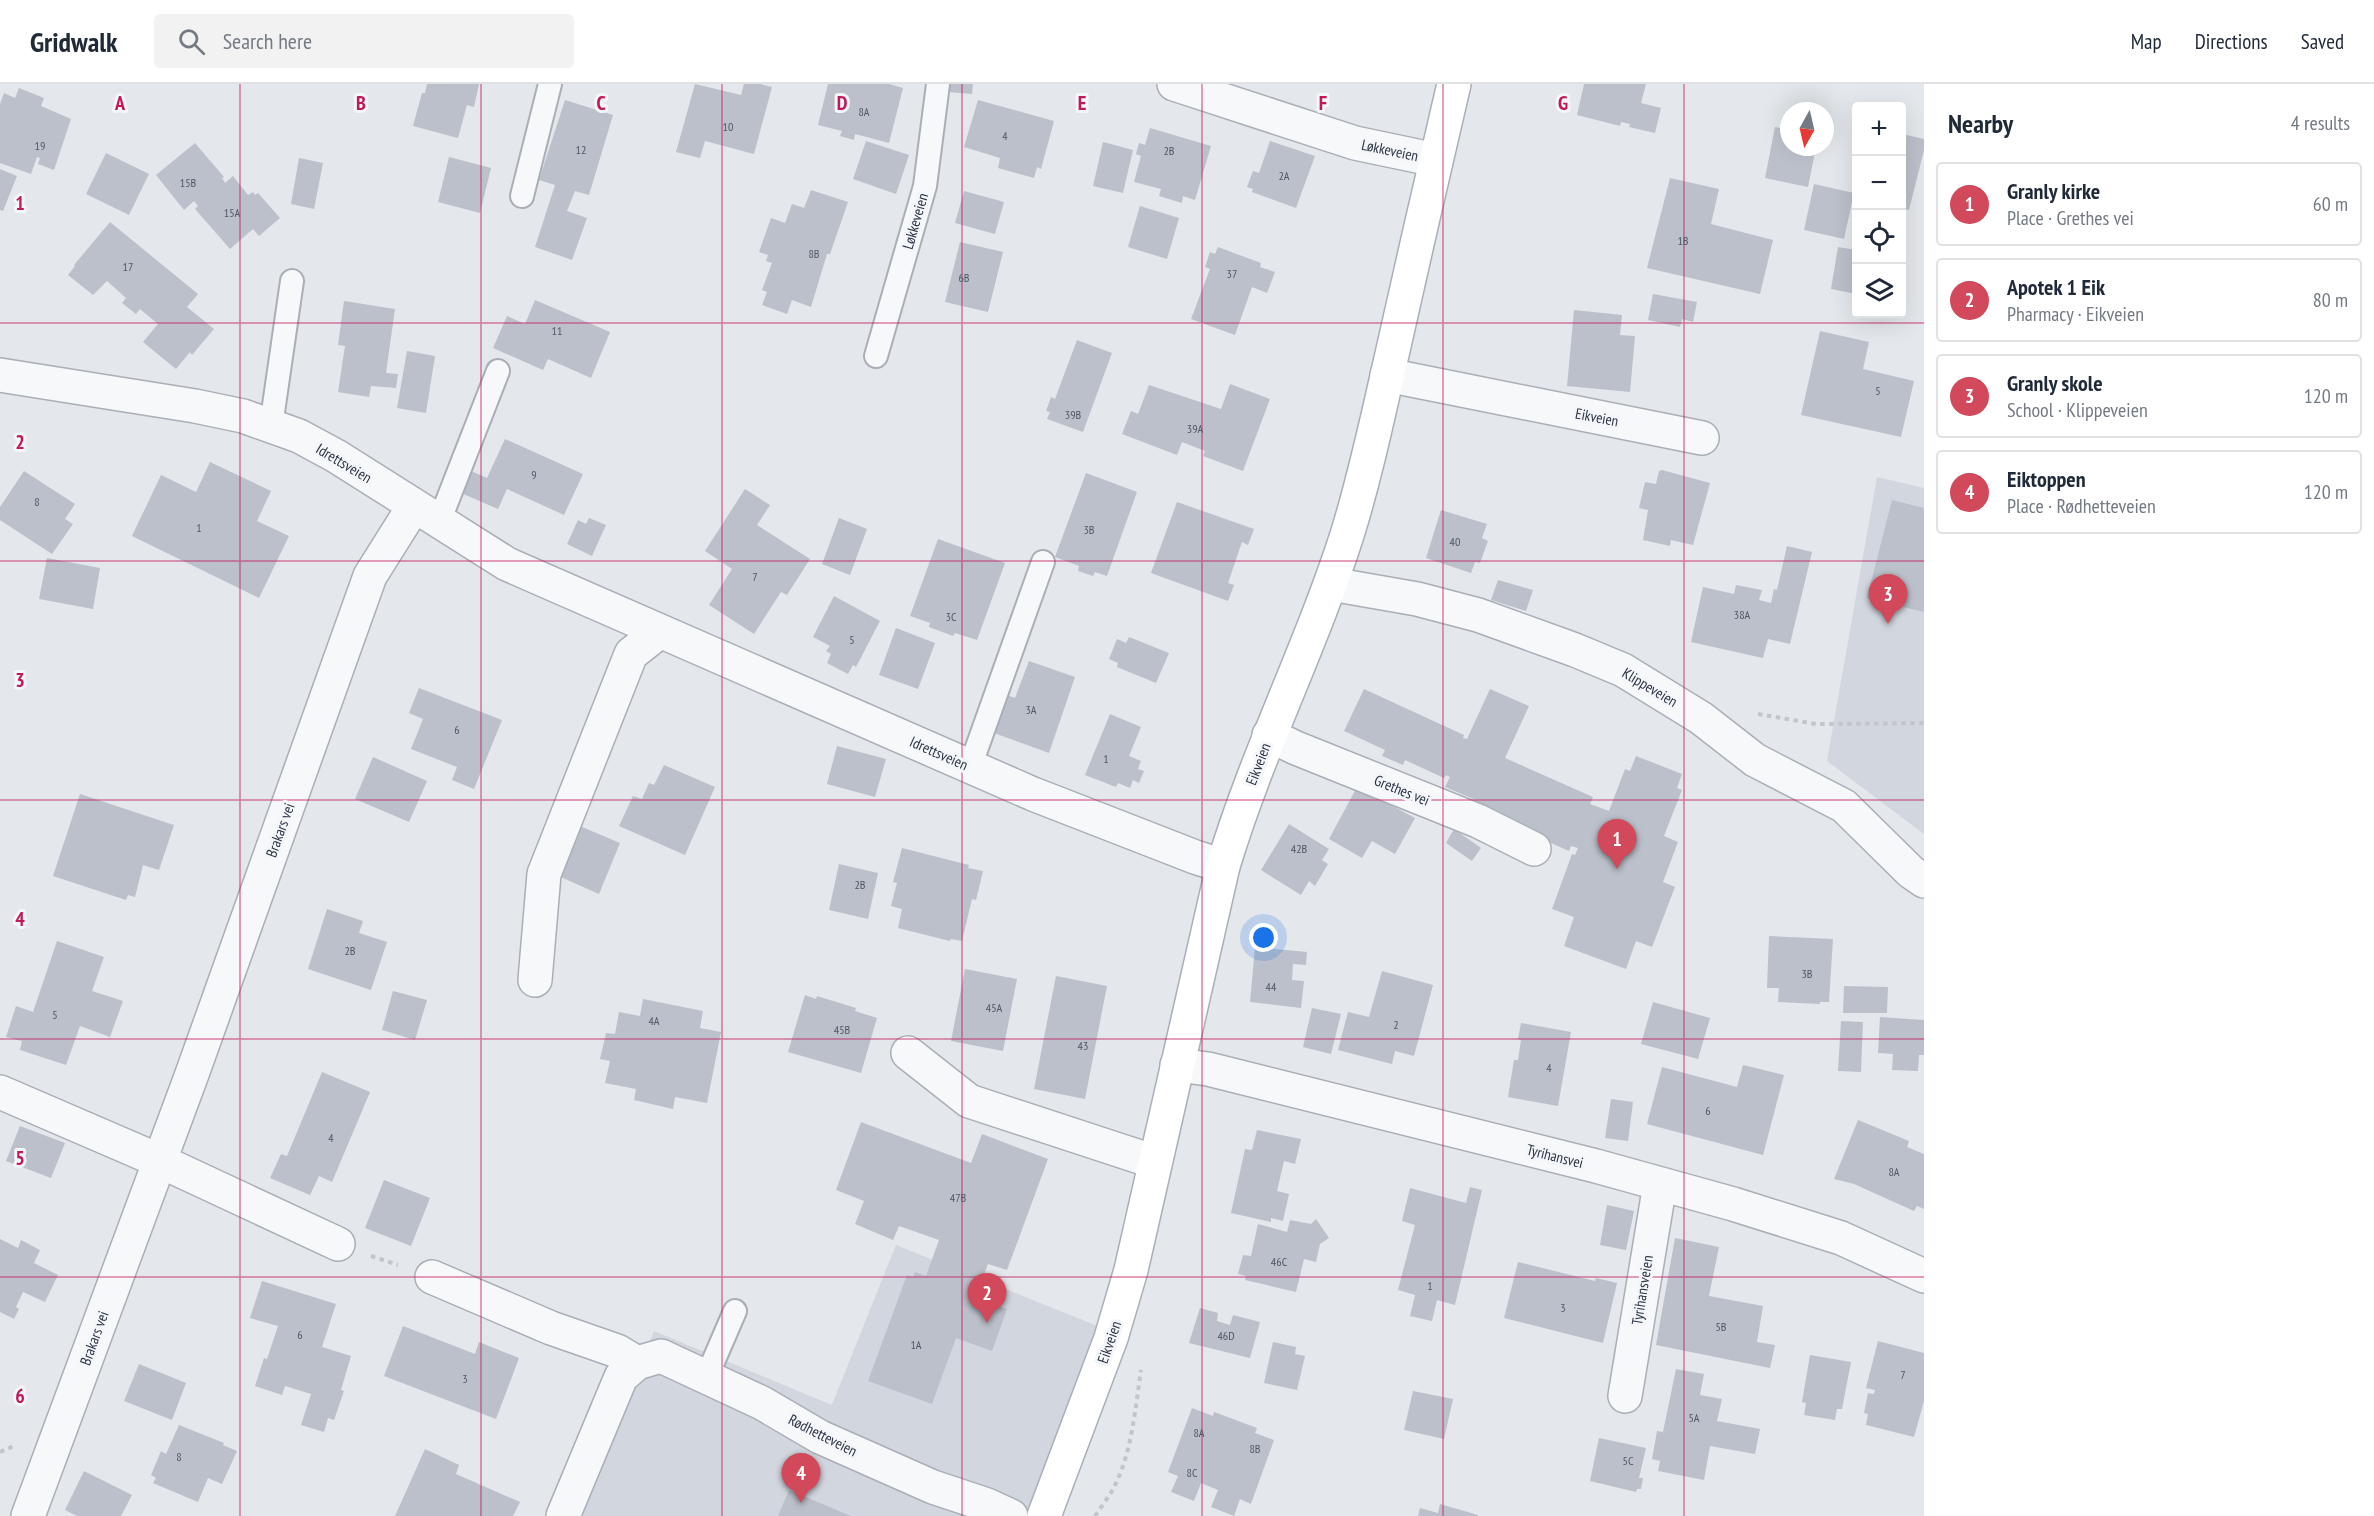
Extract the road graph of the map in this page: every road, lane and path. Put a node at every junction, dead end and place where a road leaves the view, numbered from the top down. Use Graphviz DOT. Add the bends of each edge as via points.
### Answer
graph roads {
  1 [pos="550,84"];
  2 [pos="938,84"];
  3 [pos="1174,84"];
  4 [pos="1454,84"];
  5 [pos="1436,160"];
  6 [pos="522,196"];
  7 [pos="292,281"];
  8 [pos="876,356"];
  9 [pos="498,371"];
  10 [pos="0,375"];
  11 [pos="1387,375"];
  12 [pos="271,426"];
  13 [pos="1702,438"];
  14 [pos="427,514"];
  15 [pos="1043,562"];
  16 [pos="1331,584"];
  17 [pos="659,632"];
  18 [pos="1748,712"];
  19 [pos="1924,723"];
  20 [pos="1269,735"];
  21 [pos="970,766"];
  22 [pos="1534,849"];
  23 [pos="1223,866"];
  24 [pos="1924,881"];
  25 [pos="535,980"];
  26 [pos="908,1053"];
  27 [pos="1176,1065"];
  28 [pos="0,1092"];
  29 [pos="160,1161"];
  30 [pos="1155,1162"];
  31 [pos="1660,1184"];
  32 [pos="338,1244"];
  33 [pos="1924,1276"];
  34 [pos="432,1277"];
  35 [pos="735,1311"];
  36 [pos="637,1363"];
  37 [pos="1141,1369"];
  38 [pos="707,1376"];
  39 [pos="1625,1396"];
  40 [pos="28,1516"];
  41 [pos="563,1516"];
  42 [pos="1011,1516"];
  43 [pos="1044,1516"];
  44 [pos="1095,1516"];
  1 -- 6 [label="lane"];
  2 -- 8 [label="lane, Løkkeveien" via="925,186"];
  3 -- 5 [label="street, Løkkeveien" via="1355,143"];
  4 -- 5 [label="main road, Eikveien"];
  5 -- 11 [label="main road, Eikveien"];
  7 -- 12 [label="lane"];
  9 -- 14 [label="lane"];
  10 -- 12 [label="street, Idrettsveien" via="195,406"];
  11 -- 13 [label="street, Eikveien"];
  11 -- 16 [label="main road, Eikveien"];
  12 -- 14 [label="street, Idrettsveien" via="336,456"];
  14 -- 17 [label="street, Idrettsveien" via="507,564"];
  14 -- 29 [label="street, Brakars vei" via="370,576"];
  15 -- 21 [label="lane"];
  16 -- 20 [label="main road, Eikveien"];
  16 -- 24 [label="street, Klippeveien" via="1417,599 1478,615 1623,670 1701,718 1755,760 1844,806"];
  17 -- 21 [label="street, Idrettsveien"];
  17 -- 25 [label="street" via="632,654 543,874"];
  18 -- 19 [label="path" via="1816,724"];
  20 -- 22 [label="street, Grethes vei" via="1478,821"];
  20 -- 23 [label="main road, Eikveien"];
  21 -- 23 [label="street, Idrettsveien"];
  23 -- 27 [label="main road, Eikveien"];
  26 -- 30 [label="street" via="969,1101"];
  27 -- 30 [label="main road, Eikveien"];
  27 -- 31 [label="street, Tyrihansvei" via="1208,1069"];
  28 -- 29 [label="street"];
  29 -- 32 [label="street"];
  29 -- 40 [label="street, Brakars vei"];
  30 -- 43 [label="main road, Eikveien" via="1112,1338"];
  31 -- 33 [label="street, Tyrihansvei" via="1841,1238"];
  31 -- 39 [label="street, Tyrihansveien"];
  32 -- 34 [label="path"];
  34 -- 36 [label="street" via="551,1328 617,1351"];
  35 -- 38 [label="lane"];
  36 -- 38 [label="street, Rødhetteveien" via="661,1356"];
  36 -- 41 [label="street" via="621,1377"];
  37 -- 44 [label="path" via="1122,1468"];
  38 -- 42 [label="street, Rødhetteveien" via="820,1437 933,1487"];
}
